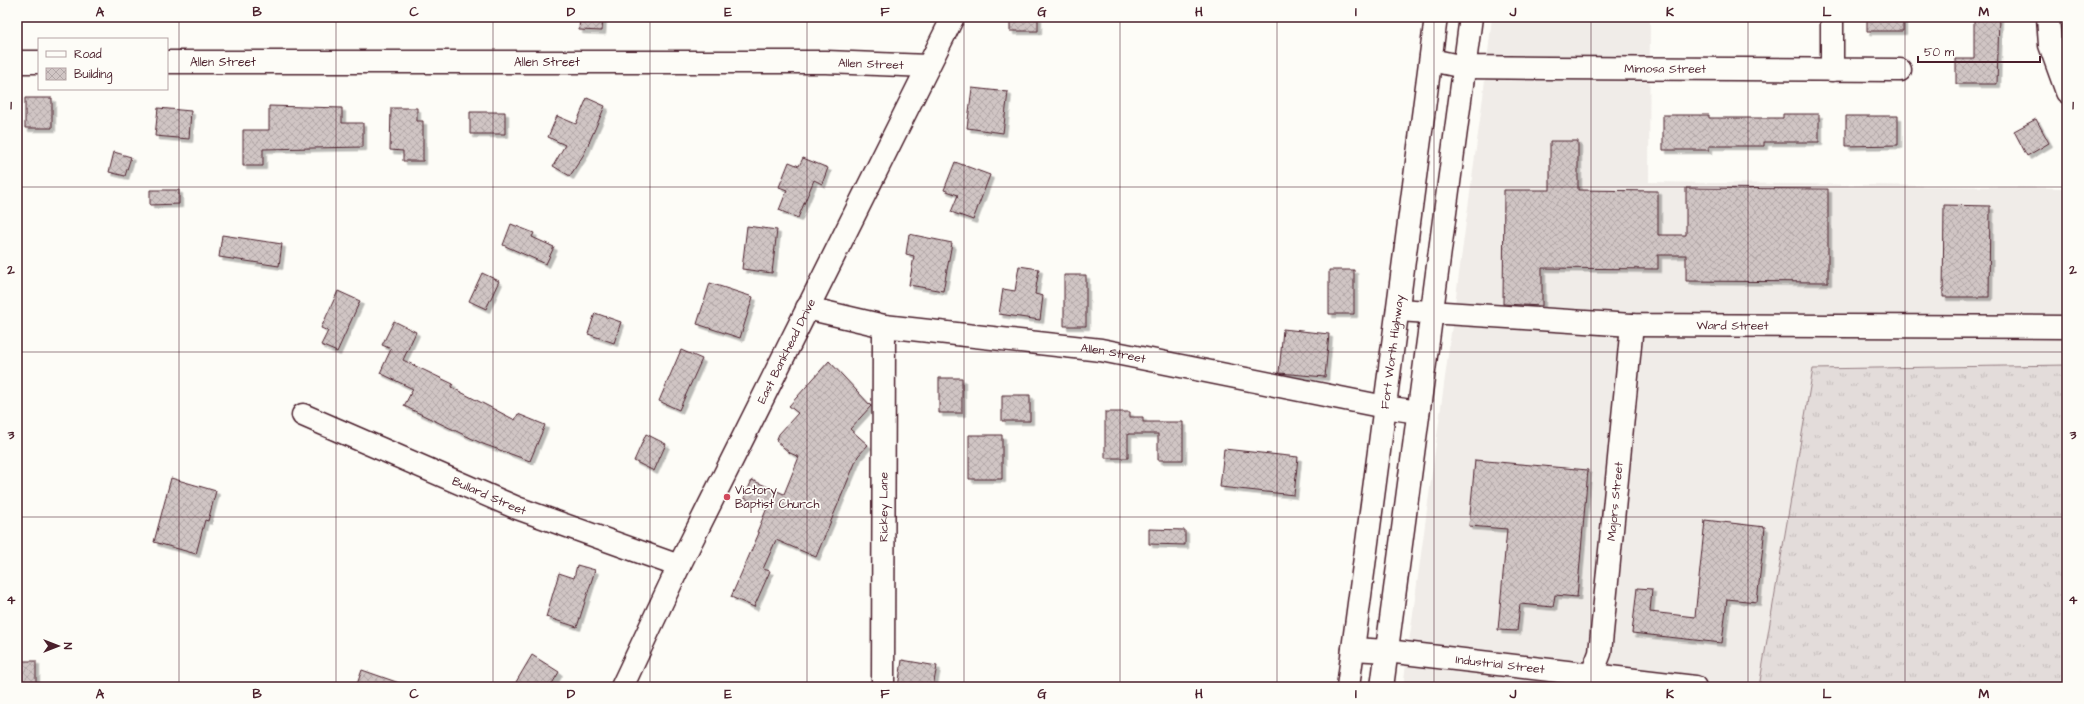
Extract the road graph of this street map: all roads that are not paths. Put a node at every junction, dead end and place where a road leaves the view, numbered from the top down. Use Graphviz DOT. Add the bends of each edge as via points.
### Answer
graph roads {
  1 [pos="953,17"];
  2 [pos="1436,17"];
  3 [pos="1471,17"];
  4 [pos="1832,17"];
  5 [pos="2048,17"];
  6 [pos="1431,60"];
  7 [pos="17,62"];
  8 [pos="38,62"];
  9 [pos="168,62"];
  10 [pos="928,66"];
  11 [pos="1464,66"];
  12 [pos="1832,70"];
  13 [pos="1900,70"];
  14 [pos="2067,92"];
  15 [pos="807,308"];
  16 [pos="1398,310"];
  17 [pos="1432,314"];
  18 [pos="1632,325"];
  19 [pos="884,326"];
  20 [pos="2067,327"];
  21 [pos="1385,407"];
  22 [pos="1418,412"];
  23 [pos="303,415"];
  24 [pos="679,566"];
  25 [pos="1353,649"];
  26 [pos="1387,651"];
  27 [pos="1591,676"];
  28 [pos="622,687"];
  29 [pos="883,687"];
  30 [pos="1348,687"];
  31 [pos="1382,687"];
  32 [pos="1695,687"];
  1 -- 10 [label="street, East Bankhead Drive"];
  2 -- 6 [label="street, Fort Worth Highway"];
  3 -- 11 [label="street"];
  4 -- 12 [label="street"];
  5 -- 14 [label="street" via="2050,45"];
  6 -- 11 [label="street, Mimosa Street"];
  6 -- 16 [label="street, Fort Worth Highway"];
  7 -- 8 [label="street"];
  9 -- 10 [label="street, Allen Street" via="826,62"];
  10 -- 15 [label="street, East Bankhead Drive"];
  11 -- 12 [label="street, Mimosa Street"];
  11 -- 17 [label="street"];
  12 -- 13 [label="street, Mimosa Street"];
  15 -- 19 [label="street, Allen Street"];
  15 -- 24 [label="street, East Bankhead Drive"];
  16 -- 17 [label="street, Ward Street"];
  16 -- 21 [label="street, Fort Worth Highway"];
  17 -- 18 [label="street, Ward Street"];
  17 -- 22 [label="street"];
  18 -- 20 [label="street, Ward Street"];
  18 -- 27 [label="street, Majors Street" via="1600,653"];
  19 -- 21 [label="street, Allen Street" via="1101,350"];
  19 -- 29 [label="street, Rickey Lane"];
  21 -- 22 [label="street, Allen Street"];
  21 -- 25 [label="street, Fort Worth Highway"];
  22 -- 26 [label="street"];
  23 -- 24 [label="street, Bullard Street" via="517,508"];
  24 -- 28 [label="street, East Bankhead Drive"];
  25 -- 26 [label="street, Industrial Street"];
  25 -- 30 [label="street, Fort Worth Highway"];
  26 -- 27 [label="street, Industrial Street"];
  26 -- 31 [label="street"];
  27 -- 32 [label="street, Industrial Street"];
}
